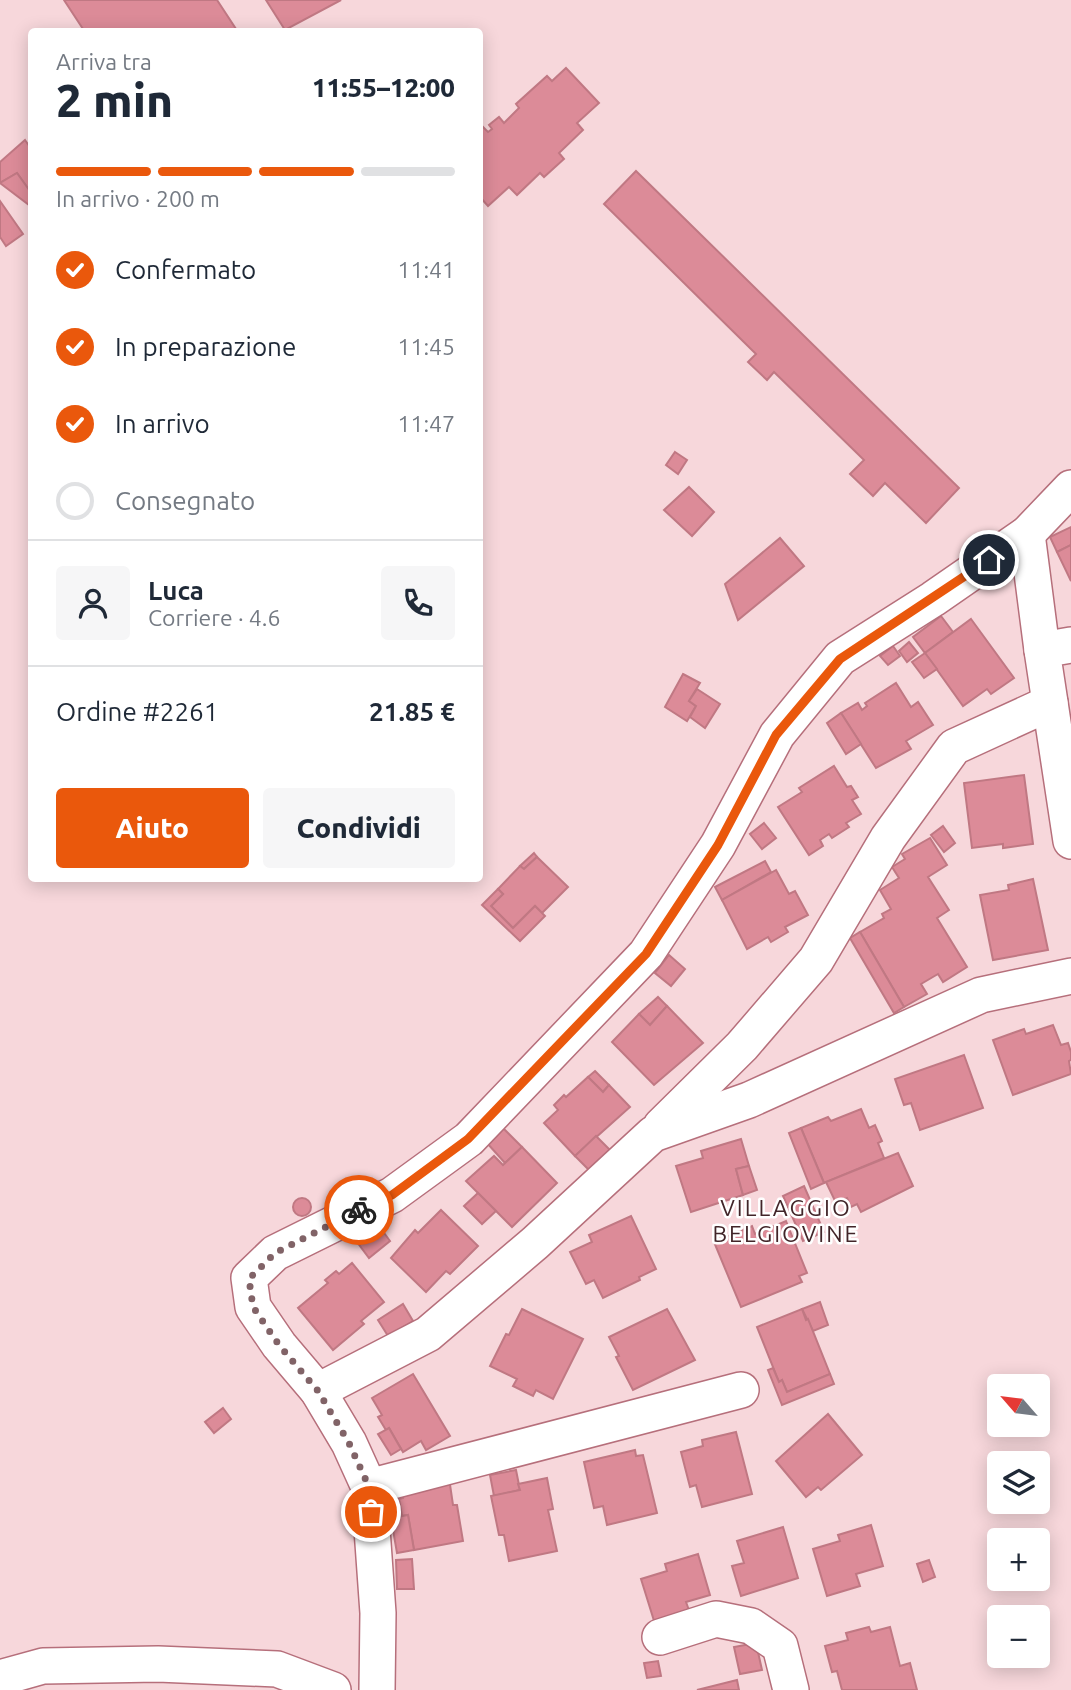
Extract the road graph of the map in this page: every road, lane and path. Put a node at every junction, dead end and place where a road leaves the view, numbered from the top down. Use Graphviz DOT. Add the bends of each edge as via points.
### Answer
graph roads {
  1 [pos="1071,488"];
  2 [pos="1027,534"];
  3 [pos="1057,647"];
  4 [pos="1051,703"];
  5 [pos="1071,841"];
  6 [pos="1071,976"];
  7 [pos="653,1134"];
  8 [pos="741,1390"];
  9 [pos="318,1391"];
  10 [pos="369,1487"];
  11 [pos="660,1637"];
  12 [pos="0,1678"];
  13 [pos="333,1690"];
  14 [pos="377,1690"];
  15 [pos="791,1690"];
  1 -- 2 [label="street"];
  2 -- 3 [label="street"];
  2 -- 9 [label="street" via="840,659 776,735 718,845 646,954 468,1139 392,1195 275,1253 249,1279 253,1307"];
  3 -- 4 [label="street"];
  4 -- 5 [label="street"];
  4 -- 7 [label="street" via="954,747 888,838 816,960 742,1046"];
  6 -- 7 [label="street" via="981,996 748,1100"];
  7 -- 9 [label="street" via="536,1243 428,1334"];
  8 -- 10 [label="street"];
  9 -- 10 [label="street"];
  10 -- 14 [label="street" via="378,1613"];
  11 -- 15 [label="street" via="716,1619 751,1626 780,1646"];
  12 -- 13 [label="street" via="43,1666 158,1664 277,1670"];
}
